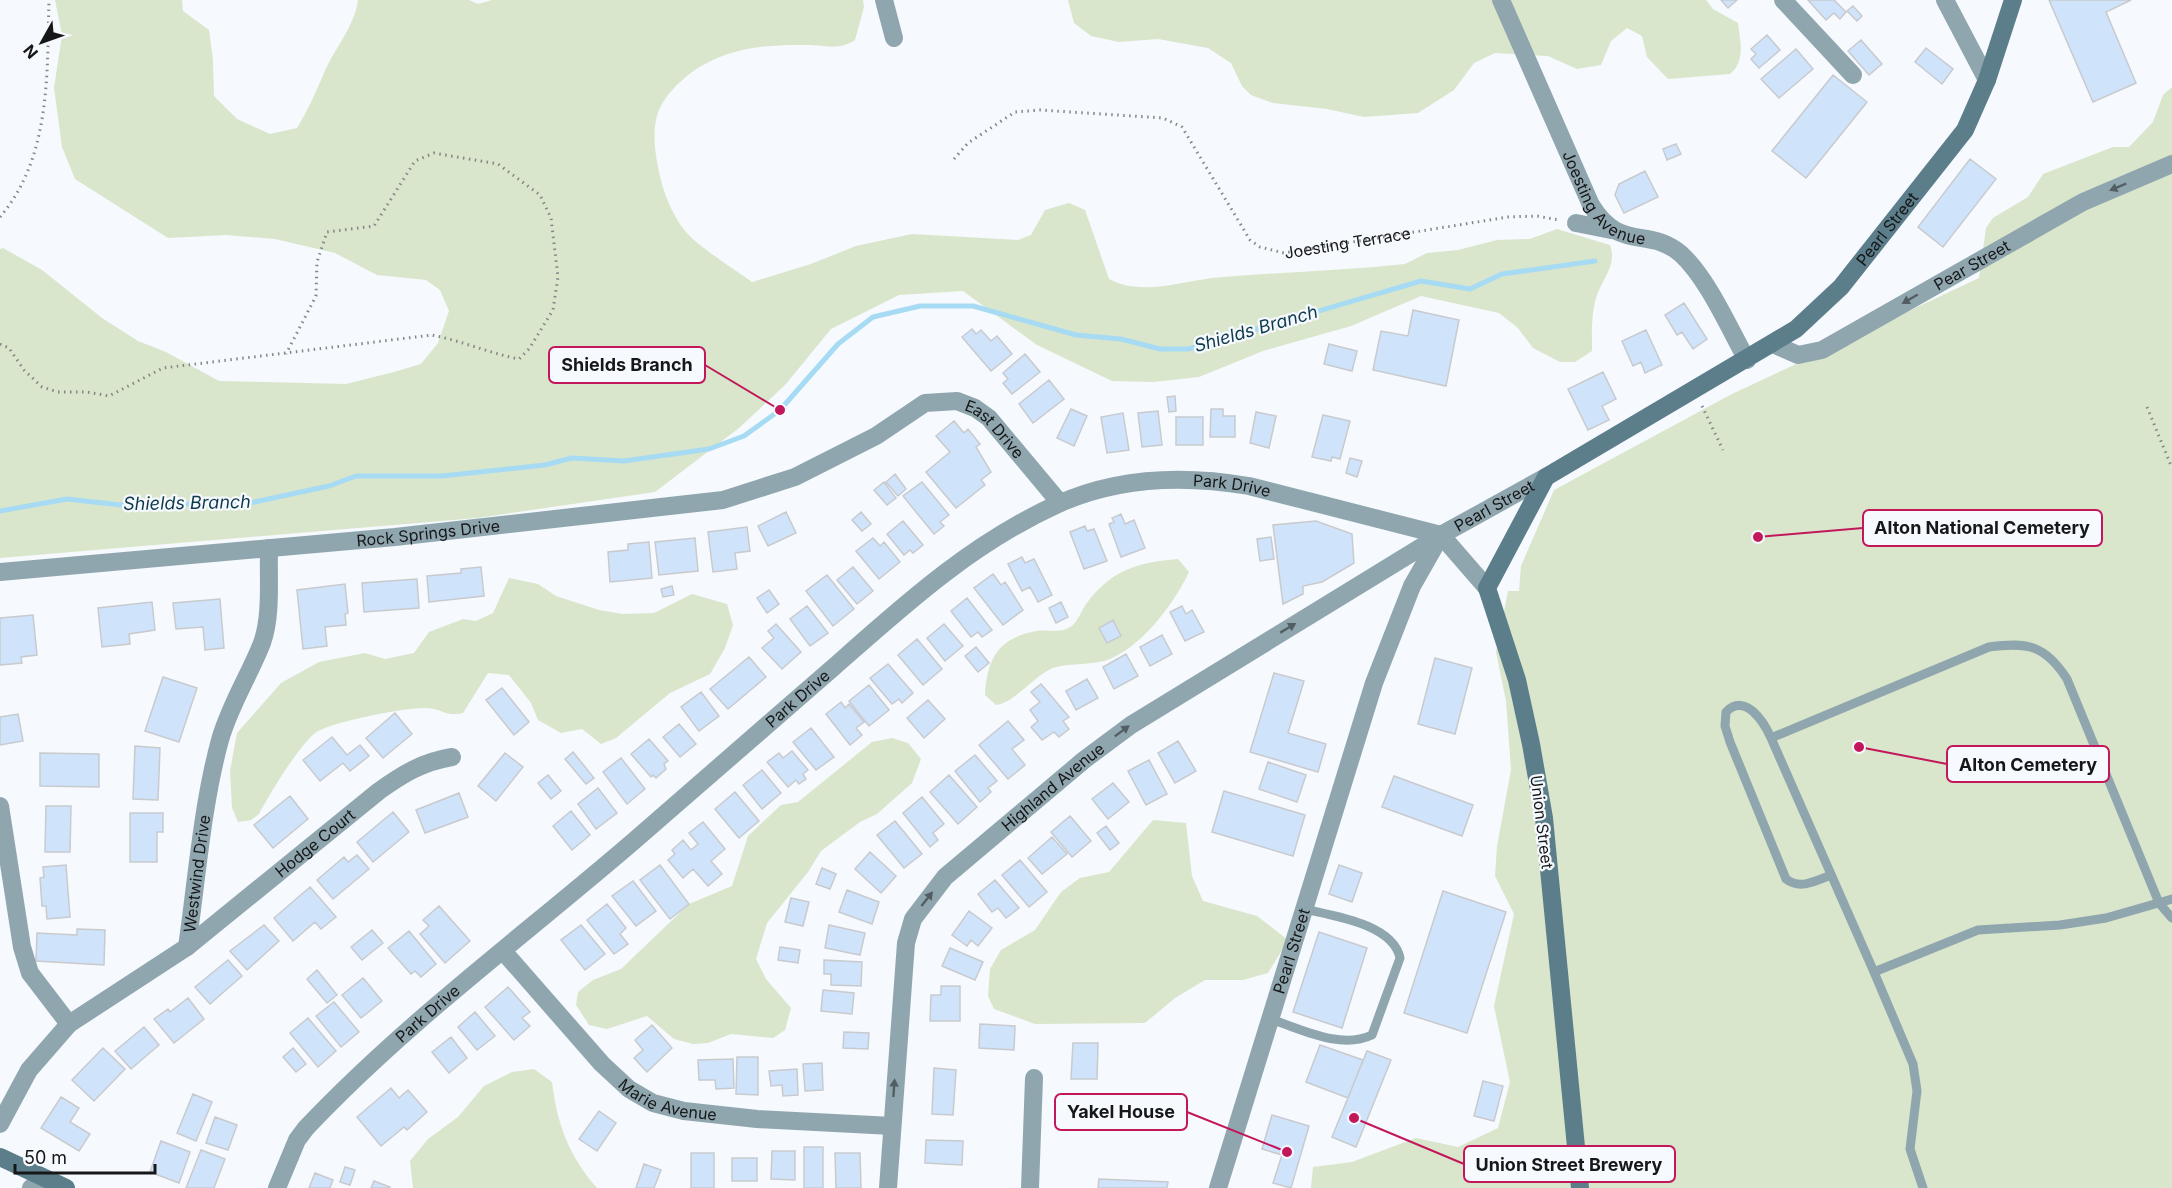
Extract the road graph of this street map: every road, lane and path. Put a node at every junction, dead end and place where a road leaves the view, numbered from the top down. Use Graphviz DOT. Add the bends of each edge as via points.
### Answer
graph roads {
  1 [pos="49,0"];
  2 [pos="884,0"];
  3 [pos="1501,0"];
  4 [pos="1945,0"];
  5 [pos="2013,0"];
  6 [pos="1785,1"];
  7 [pos="894,38"];
  8 [pos="1853,75"];
  9 [pos="1987,80"];
  10 [pos="954,159"];
  11 [pos="2172,164"];
  12 [pos="0,217"];
  13 [pos="1576,223"];
  14 [pos="1611,230"];
  15 [pos="0,344"];
  16 [pos="1773,344"];
  17 [pos="286,354"];
  18 [pos="1747,360"];
  19 [pos="1695,391"];
  20 [pos="2147,407"];
  21 [pos="1723,450"];
  22 [pos="848,451"];
  23 [pos="2172,468"];
  24 [pos="1546,477"];
  25 [pos="1060,503"];
  26 [pos="1441,535"];
  27 [pos="269,548"];
  28 [pos="0,572"];
  29 [pos="1487,588"];
  30 [pos="1771,738"];
  31 [pos="452,758"];
  32 [pos="0,806"];
  33 [pos="1831,875"];
  34 [pos="2172,899"];
  35 [pos="2159,903"];
  36 [pos="1305,909"];
  37 [pos="2172,918"];
  38 [pos="187,947"];
  39 [pos="503,951"];
  40 [pos="1874,972"];
  41 [pos="1270,1019"];
  42 [pos="69,1024"];
  43 [pos="1034,1078"];
  44 [pos="0,1125"];
  45 [pos="892,1126"];
  46 [pos="0,1157"];
  47 [pos="37,1183"];
  48 [pos="66,1188"];
  49 [pos="277,1188"];
  50 [pos="888,1188"];
  51 [pos="1030,1188"];
  52 [pos="1218,1188"];
  53 [pos="1580,1188"];
  54 [pos="1923,1188"];
  1 -- 12 [label="path" via="40,136 16,198"];
  2 -- 7 [label="street"];
  3 -- 14 [label="street, Joesting Avenue" via="1591,205"];
  4 -- 9 [label="street"];
  5 -- 9 [label="street, Pearl Street"];
  6 -- 8 [label="street"];
  9 -- 16 [label="street, Pearl Street" via="1965,130 1841,287 1817,312"];
  10 -- 13 [label="path, Joesting Terrace" via="968,143 1015,111 1163,118 1182,128 1250,240 1272,252 1284,254 1508,217 1537,216"];
  11 -- 16 [label="street, Pear Street, one-way" via="2083,202 1822,350 1798,355"];
  13 -- 14 [label="street"];
  14 -- 18 [label="street, Joesting Avenue" via="1626,237 1663,242 1680,253 1695,269"];
  15 -- 17 [label="path" via="9,348 42,387 109,396 163,368"];
  16 -- 18 [label="street, Pearl Street"];
  17 -- 17 [label="path" via="316,296 317,262 327,232 374,225 415,161 434,153 498,164 540,195 551,218 558,277 553,310 519,359 432,335"];
  18 -- 19 [label="street, Pearl Street"];
  19 -- 21 [label="path"];
  19 -- 24 [label="street, Pearl Street"];
  20 -- 23 [label="path"];
  22 -- 25 [label="street, East Drive" via="925,403 957,402 989,418"];
  22 -- 27 [label="street, Rock Springs Drive" via="795,477 723,500"];
  24 -- 26 [label="street, Pearl Street"];
  24 -- 29 [label="street"];
  25 -- 26 [label="street, Park Drive" via="1094,490 1135,482 1219,481 1295,496"];
  25 -- 39 [label="street, Park Drive" via="1004,532 935,578"];
  26 -- 29 [label="street"];
  26 -- 36 [label="street, Pearl Street" via="1412,586 1374,683"];
  45 -- 26 [label="street, Highland Avenue, one-way" via="906,943 913,919 945,877 1131,725"];
  27 -- 28 [label="street, Rock Springs Drive"];
  27 -- 38 [label="street, Westwind Drive" via="262,642 221,738"];
  29 -- 53 [label="street, Union Street" via="1517,680 1544,818"];
  30 -- 33 [label="lane"];
  30 -- 33 [label="lane" via="1764,723 1743,706 1736,705 1726,712 1730,742 1786,879 1792,884 1805,884"];
  30 -- 35 [label="lane" via="1989,647 2016,644 2039,649 2055,660 2067,678"];
  31 -- 38 [label="street, Hodge Court" via="419,765 379,790"];
  32 -- 42 [label="street" via="22,947 30,973"];
  33 -- 40 [label="lane"];
  34 -- 35 [label="lane"];
  35 -- 37 [label="lane"];
  35 -- 40 [label="lane" via="2106,918 2060,925 1978,930"];
  36 -- 41 [label="street, Pearl Street"];
  36 -- 41 [label="lane" via="1381,931 1398,947 1400,958 1372,1035 1358,1041 1343,1041"];
  38 -- 42 [label="street, Westwind Drive"];
  39 -- 45 [label="street, Marie Avenue" via="603,1064 629,1089 653,1103 684,1111 757,1119"];
  39 -- 49 [label="street, Park Drive" via="331,1101 297,1140"];
  40 -- 54 [label="lane" via="1913,1064 1917,1091 1910,1149"];
  41 -- 52 [label="street, Pearl Street"];
  42 -- 44 [label="street, Westwind Drive" via="30,1070"];
  43 -- 51 [label="street"];
  45 -- 50 [label="street, Highland Avenue"];
  46 -- 47 [label="street"];
  47 -- 48 [label="street"];
}
